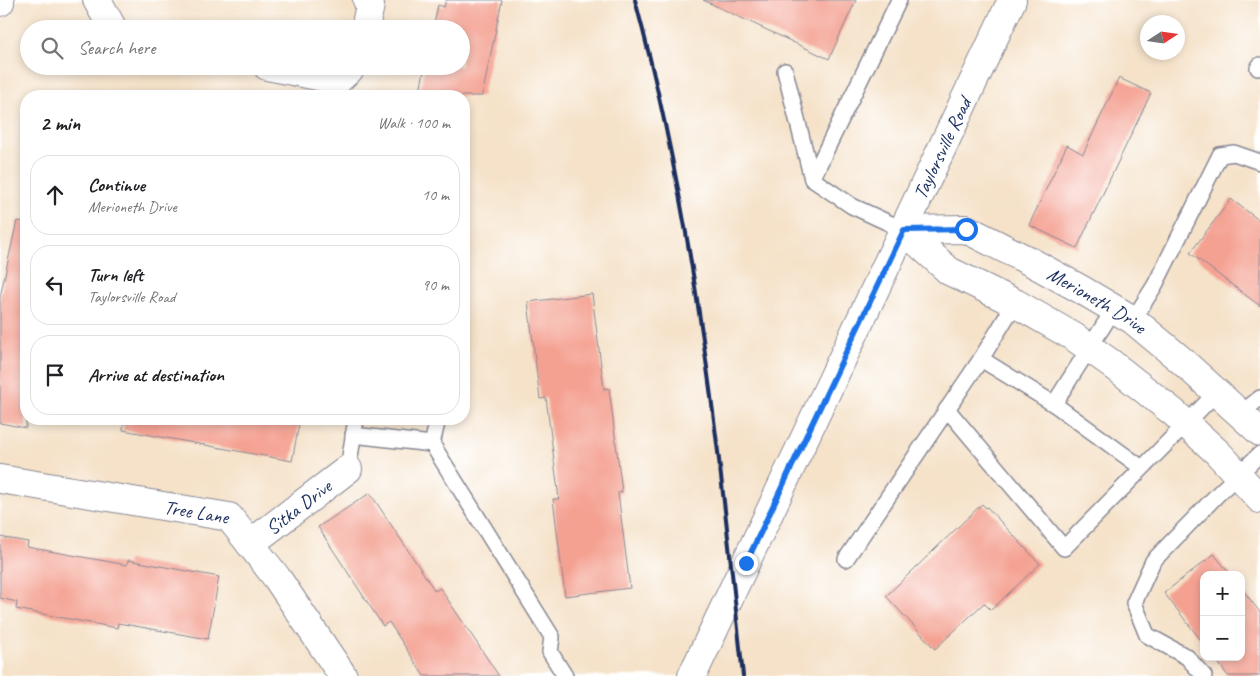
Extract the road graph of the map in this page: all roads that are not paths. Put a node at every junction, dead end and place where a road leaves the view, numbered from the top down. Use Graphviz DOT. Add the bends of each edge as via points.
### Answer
graph roads {
  1 [pos="97,0"];
  2 [pos="367,0"];
  3 [pos="899,0"];
  4 [pos="1012,0"];
  5 [pos="108,20"];
  6 [pos="367,20"];
  7 [pos="786,71"];
  8 [pos="313,75"];
  9 [pos="344,75"];
  10 [pos="1260,162"];
  11 [pos="812,179"];
  12 [pos="904,230"];
  13 [pos="1015,303"];
  14 [pos="1123,314"];
  15 [pos="1089,348"];
  16 [pos="981,359"];
  17 [pos="1216,393"];
  18 [pos="1054,404"];
  19 [pos="1250,406"];
  20 [pos="947,409"];
  21 [pos="1186,424"];
  22 [pos="355,425"];
  23 [pos="437,425"];
  24 [pos="1260,432"];
  25 [pos="353,435"];
  26 [pos="432,444"];
  27 [pos="1260,454"];
  28 [pos="1142,468"];
  29 [pos="348,469"];
  30 [pos="1238,475"];
  31 [pos="0,479"];
  32 [pos="1260,499"];
  33 [pos="250,544"];
  34 [pos="846,559"];
  35 [pos="343,676"];
  36 [pos="565,676"];
  37 [pos="692,676"];
  38 [pos="1204,676"];
  1 -- 5 [label="street"];
  2 -- 6 [label="street" via="370,5"];
  3 -- 11 [label="lane"];
  4 -- 12 [label="street, Taylorsville Road"];
  7 -- 11 [label="lane"];
  8 -- 9 [label="street" via="338,80"];
  10 -- 14 [label="lane" via="1234,152 1220,156 1155,286"];
  11 -- 12 [label="lane" via="852,206"];
  12 -- 13 [label="street" via="949,271"];
  12 -- 14 [label="street, Merioneth Drive" via="966,229"];
  12 -- 37 [label="street, Taylorsville Road"];
  13 -- 15 [label="street"];
  13 -- 16 [label="lane"];
  14 -- 15 [label="lane"];
  14 -- 17 [label="street, Merioneth Drive"];
  15 -- 18 [label="lane"];
  15 -- 21 [label="street"];
  16 -- 18 [label="lane"];
  16 -- 20 [label="lane"];
  17 -- 19 [label="street, Merioneth Drive"];
  17 -- 21 [label="lane"];
  18 -- 28 [label="lane"];
  19 -- 24 [label="street, Merioneth Drive"];
  20 -- 28 [label="lane" via="1064,548"];
  20 -- 34 [label="lane"];
  21 -- 28 [label="lane"];
  21 -- 30 [label="street"];
  22 -- 25 [label="lane"];
  23 -- 26 [label="lane"];
  25 -- 26 [label="lane"];
  25 -- 29 [label="lane"];
  26 -- 36 [label="lane" via="552,637 550,652"];
  27 -- 30 [label="lane"];
  29 -- 33 [label="street, Sitka Drive"];
  30 -- 32 [label="street"];
  30 -- 38 [label="lane" via="1153,561 1134,602 1147,635 1187,656"];
  31 -- 33 [label="street, Tree Lane" via="229,518"];
  33 -- 35 [label="street, Tree Lane"];
}
